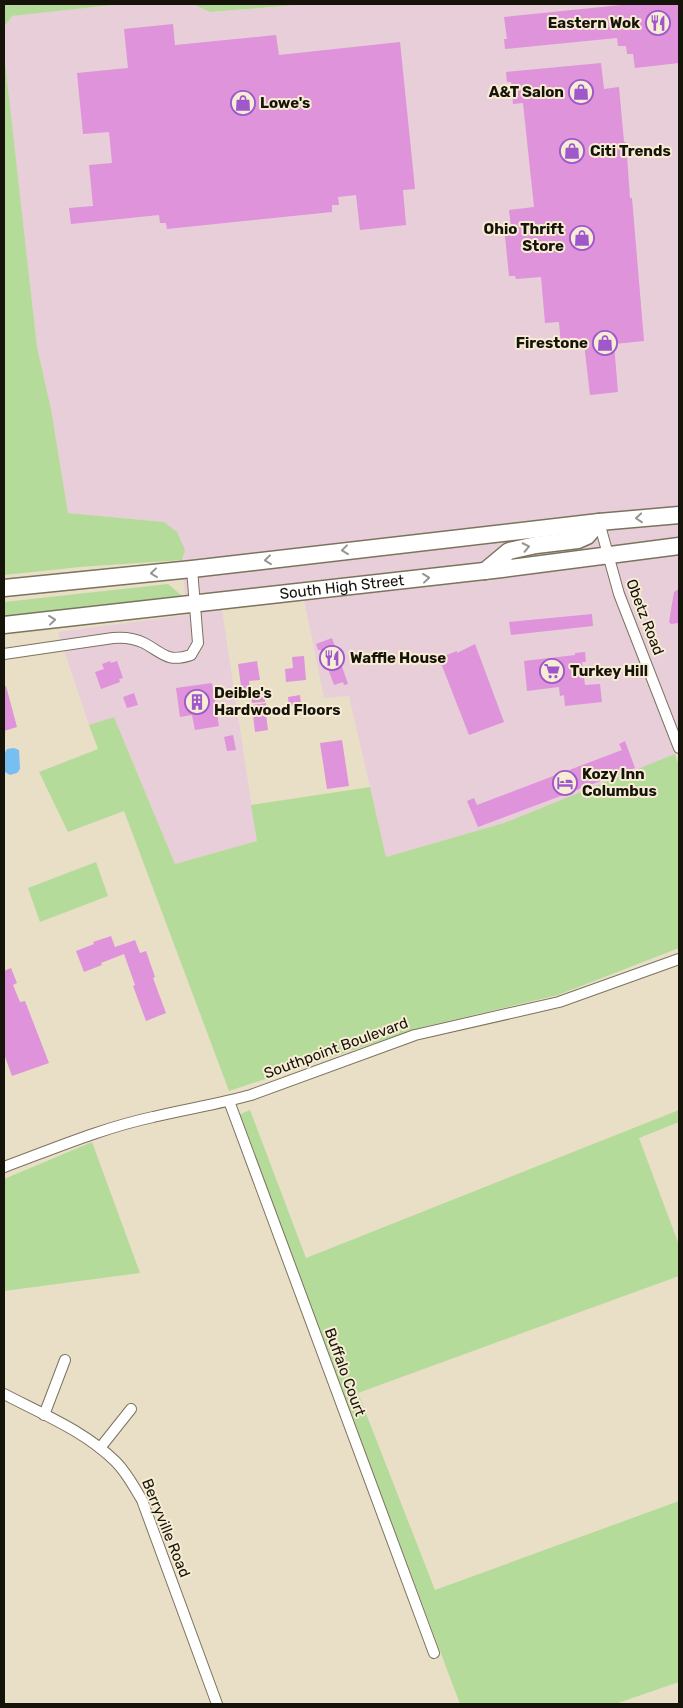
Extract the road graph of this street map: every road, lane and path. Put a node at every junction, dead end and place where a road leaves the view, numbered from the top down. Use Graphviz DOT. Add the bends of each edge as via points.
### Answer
graph roads {
  1 [pos="679,515"];
  2 [pos="599,522"];
  3 [pos="679,546"];
  4 [pos="608,555"];
  5 [pos="192,569"];
  6 [pos="485,571"];
  7 [pos="4,588"];
  8 [pos="195,604"];
  9 [pos="4,625"];
  10 [pos="4,654"];
  11 [pos="679,748"];
  12 [pos="679,959"];
  13 [pos="229,1101"];
  14 [pos="4,1168"];
  15 [pos="65,1360"];
  16 [pos="4,1394"];
  17 [pos="131,1410"];
  18 [pos="44,1415"];
  19 [pos="100,1448"];
  20 [pos="434,1653"];
  21 [pos="217,1704"];
  1 -- 2 [label="main road, one-way"];
  2 -- 4 [label="street, Obetz Road"];
  2 -- 5 [label="main road, one-way"];
  6 -- 2 [label="main road, one-way" via="509,550 578,540 587,536"];
  3 -- 4 [label="main road, South High Street"];
  4 -- 6 [label="main road, South High Street"];
  4 -- 11 [label="street, Obetz Road" via="619,594"];
  5 -- 7 [label="main road, one-way"];
  5 -- 8 [label="street"];
  8 -- 6 [label="main road, South High Street, one-way"];
  9 -- 8 [label="main road, South High Street, one-way"];
  8 -- 10 [label="street" via="198,643 191,655 177,659 164,656 129,637"];
  12 -- 13 [label="street, Southpoint Boulevard" via="559,1002 415,1035"];
  13 -- 14 [label="street, Southpoint Boulevard" via="97,1133"];
  13 -- 20 [label="street, Buffalo Court"];
  15 -- 18 [label="street"];
  16 -- 18 [label="street, Berryville Road"];
  17 -- 19 [label="street"];
  18 -- 19 [label="street, Berryville Road"];
  19 -- 21 [label="street, Berryville Road" via="130,1478 142,1500"];
}
